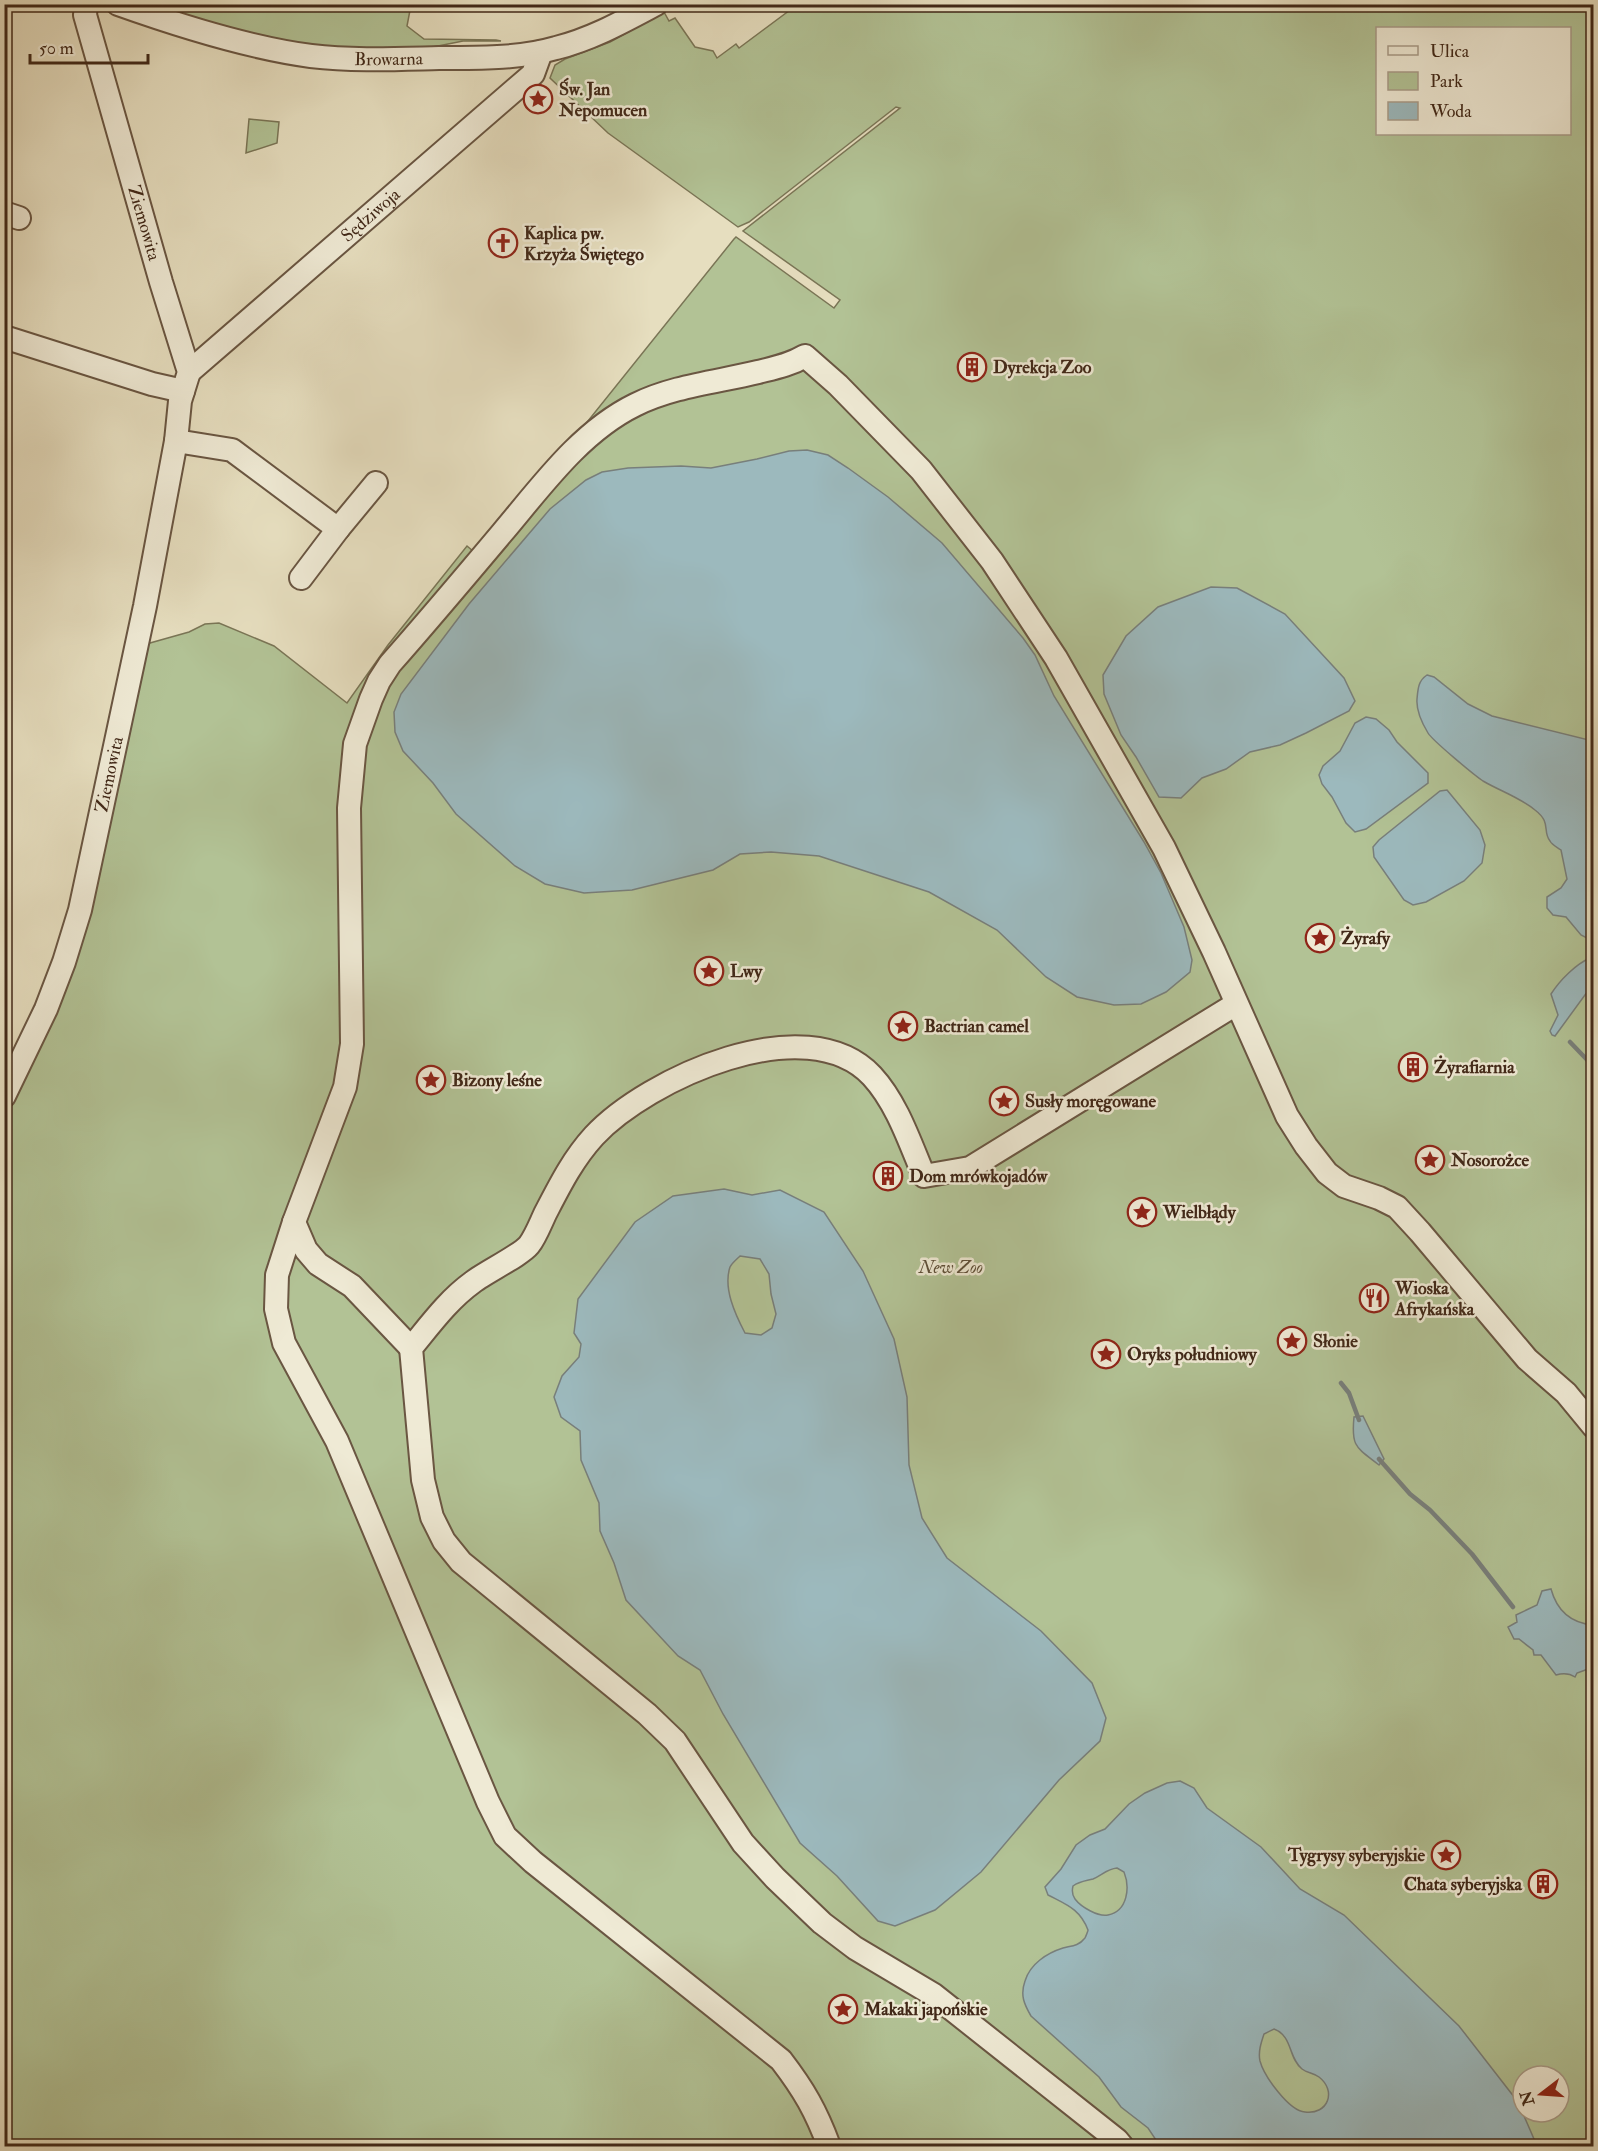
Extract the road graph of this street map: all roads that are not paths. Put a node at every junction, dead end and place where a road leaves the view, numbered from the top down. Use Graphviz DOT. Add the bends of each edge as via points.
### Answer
graph roads {
  1 [pos="86,4"];
  2 [pos="118,4"];
  3 [pos="656,4"];
  4 [pos="541,52"];
  5 [pos="4,337"];
  6 [pos="186,381"];
  7 [pos="176,441"];
  8 [pos="376,483"];
  9 [pos="338,529"];
  10 [pos="301,578"];
  11 [pos="1236,1004"];
  12 [pos="4,1096"];
  13 [pos="294,1222"];
  14 [pos="318,1264"];
  15 [pos="277,1275"];
  16 [pos="411,1348"];
  17 [pos="1593,1426"];
  18 [pos="829,2146"];
  19 [pos="1122,2146"];
  1 -- 6 [label="street, Ziemowita" via="85,15"];
  2 -- 4 [label="street, Browarna" via="237,40 311,56 496,58"];
  3 -- 4 [label="street, Browarna" via="585,39"];
  4 -- 6 [label="street, Sędziwoja" via="533,74"];
  5 -- 6 [label="street" via="152,384"];
  6 -- 7 [label="street, Ziemowita"];
  7 -- 9 [label="street" via="232,450"];
  7 -- 12 [label="street, Ziemowita" via="146,606 80,910 46,1010"];
  8 -- 9 [label="street"];
  9 -- 10 [label="street"];
  11 -- 13 [label="street" via="1164,848 1056,658 999,570 921,470 805,356 774,368 650,398 597,430 550,477 379,681 355,744 349,808 352,1044 345,1087"];
  11 -- 16 [label="street" via="970,1168 924,1176 886,1096 871,1075 851,1061 825,1050 768,1049 700,1068 604,1126 569,1167 529,1246 472,1282"];
  11 -- 17 [label="street" via="1287,1116 1327,1173 1344,1186 1397,1208 1527,1359 1566,1393"];
  13 -- 14 [label="street" via="306,1250"];
  13 -- 15 [label="street"];
  14 -- 15 [label="street" via="297,1265"];
  14 -- 16 [label="street" via="352,1286"];
  15 -- 18 [label="street" via="276,1309 284,1342 337,1441 505,1836 781,2060 807,2096"];
  16 -- 19 [label="street" via="423,1480 432,1517 461,1562 675,1741 743,1843 822,1923 855,1948 934,1995"];
}
